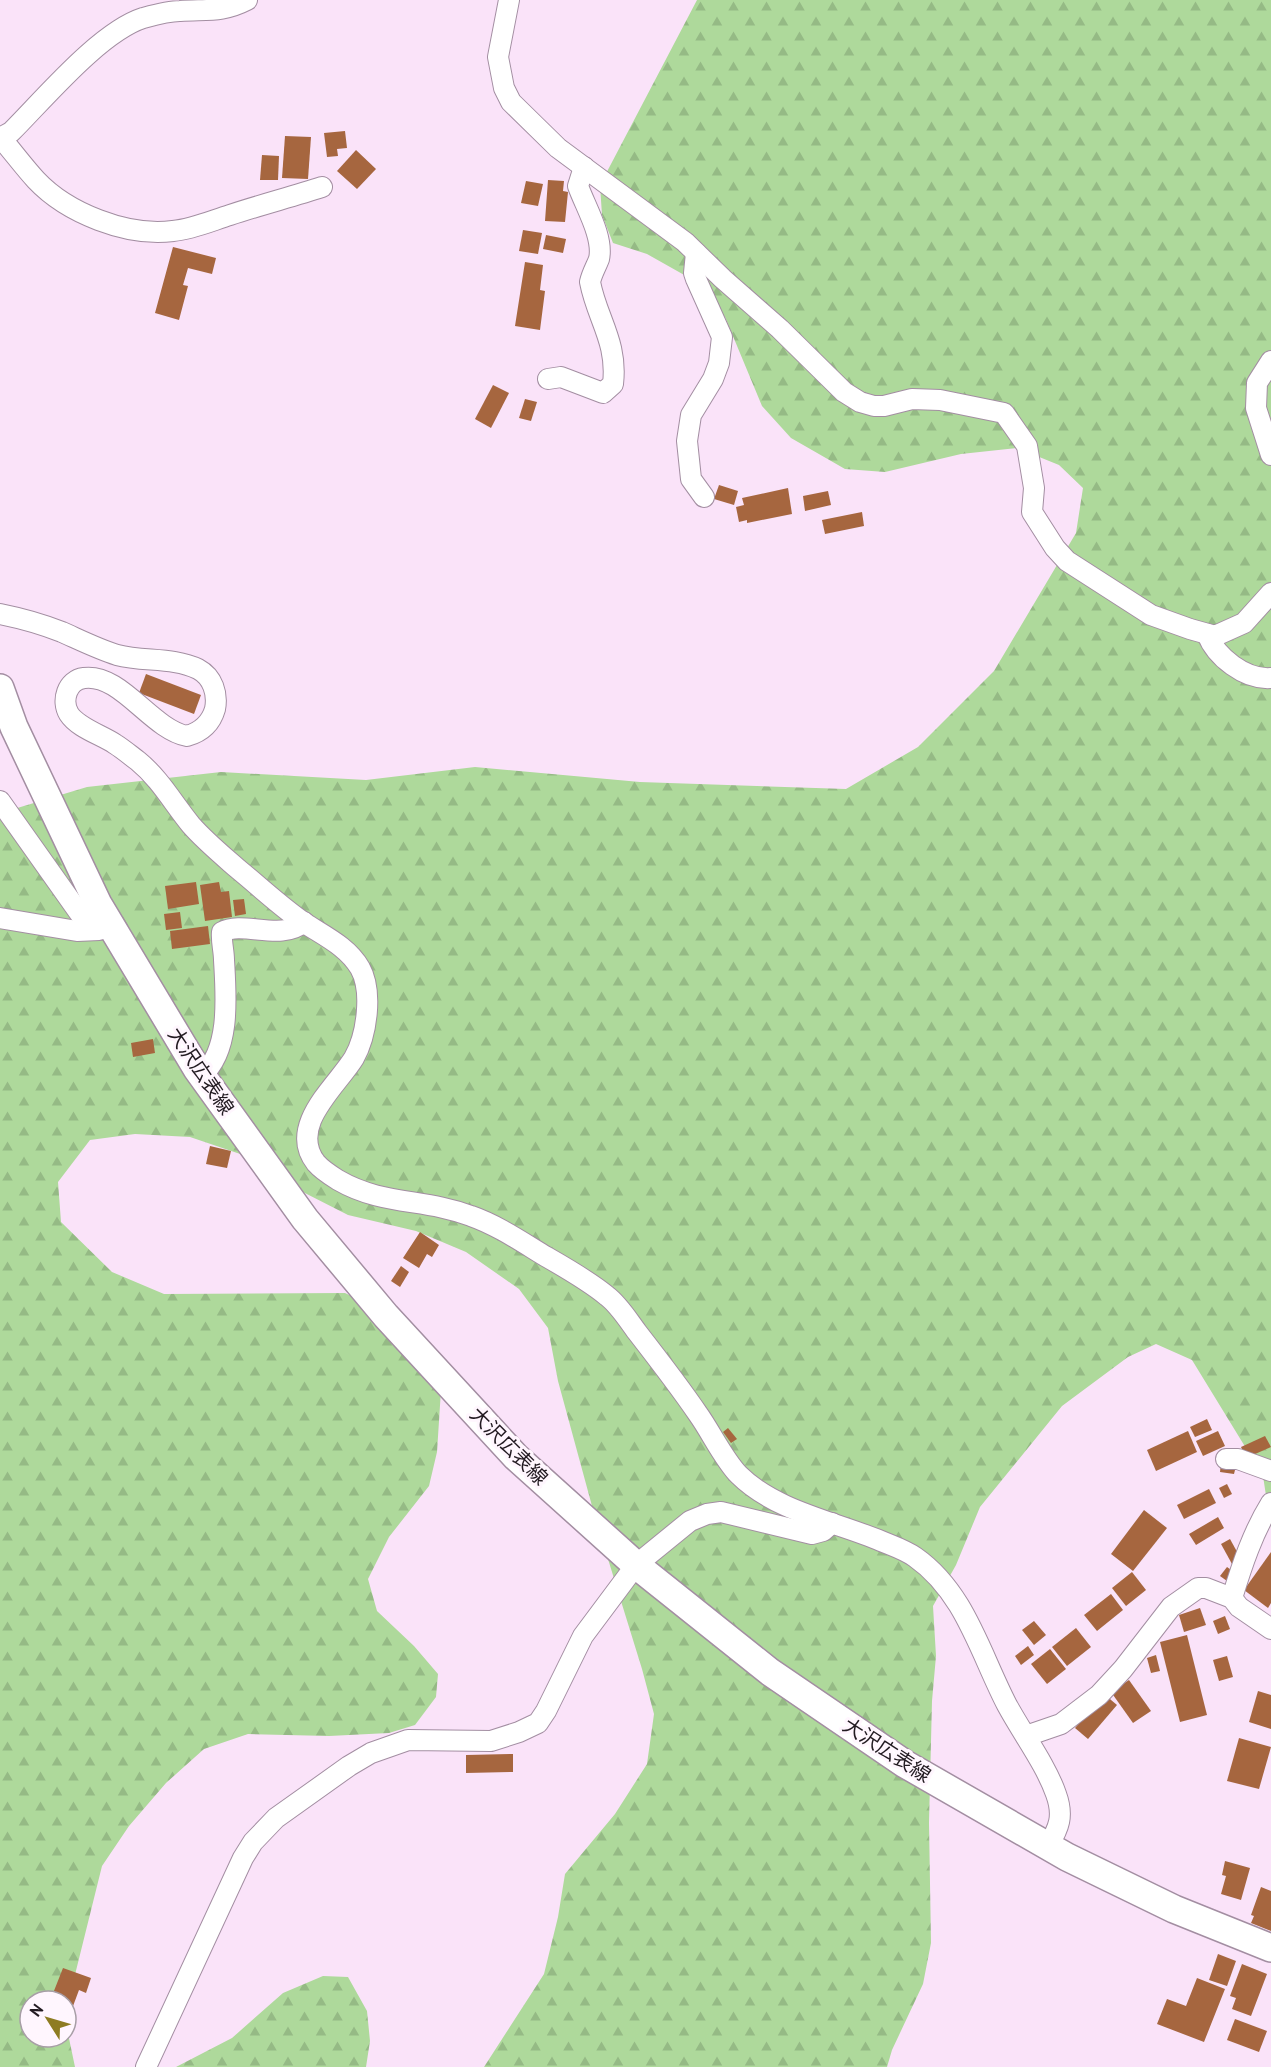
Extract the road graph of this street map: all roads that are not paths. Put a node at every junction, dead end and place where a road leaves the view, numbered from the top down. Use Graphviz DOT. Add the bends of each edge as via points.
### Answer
graph roads {
  1 [pos="247,0"];
  2 [pos="509,0"];
  3 [pos="1,138"];
  4 [pos="584,167"];
  5 [pos="322,187"];
  6 [pos="696,254"];
  7 [pos="1271,361"];
  8 [pos="548,379"];
  9 [pos="1271,454"];
  10 [pos="704,497"];
  11 [pos="1271,593"];
  12 [pos="0,614"];
  13 [pos="1207,633"];
  14 [pos="1271,678"];
  15 [pos="0,688"];
  16 [pos="0,801"];
  17 [pos="0,918"];
  18 [pos="304,922"];
  19 [pos="98,927"];
  20 [pos="202,1075"];
  21 [pos="1226,1459"];
  22 [pos="1271,1471"];
  23 [pos="1271,1503"];
  24 [pos="832,1523"];
  25 [pos="636,1565"];
  26 [pos="1232,1598"];
  27 [pos="1271,1629"];
  28 [pos="1026,1736"];
  29 [pos="1048,1846"];
  30 [pos="1271,1948"];
  31 [pos="146,2067"];
  1 -- 3 [label="street" via="214,11 176,11 143,18 118,29"];
  2 -- 4 [label="street" via="498,57 504,87 511,102 558,148"];
  3 -- 5 [label="street" via="37,181 72,209 92,218 152,231 197,227"];
  4 -- 6 [label="street"];
  4 -- 8 [label="street" via="578,186 600,250 591,282 612,345 613,384 603,393 561,377"];
  6 -- 10 [label="street" via="694,273 722,337 719,363 691,416 687,441 691,479"];
  6 -- 13 [label="street" via="844,393 860,402 884,406 912,399 940,400 1004,412 1027,446 1034,488 1032,512 1055,548 1067,561 1151,615"];
  7 -- 9 [label="street" via="1257,382 1256,408"];
  11 -- 13 [label="street" via="1244,623 1215,636"];
  12 -- 18 [label="street" via="60,631 122,656 183,664 208,676 216,695 213,716 187,736 170,730 103,681 82,678 72,684 64,702 74,721 116,744 152,773 210,845"];
  13 -- 14 [label="street" via="1211,644 1235,667 1253,676"];
  15 -- 19 [label="main road, 大沢広表線" via="98,904"];
  16 -- 19 [label="street" via="85,921"];
  17 -- 19 [label="street" via="77,931"];
  18 -- 20 [label="street" via="285,930 222,932 225,1023 214,1063"];
  18 -- 24 [label="street" via="353,957 364,974 368,995 362,1038 354,1057 312,1119 308,1138 310,1153 317,1164 355,1190 375,1197 441,1206 475,1217 611,1298 698,1414 734,1471 773,1500"];
  19 -- 20 [label="main road, 大沢広表線"];
  20 -- 25 [label="main road, 大沢広表線" via="304,1219 386,1316 516,1457"];
  21 -- 22 [label="street" via="1238,1459"];
  23 -- 26 [label="street" via="1243,1560"];
  24 -- 25 [label="street" via="812,1534 721,1512 707,1514 684,1525"];
  24 -- 28 [label="street" via="911,1554 933,1571 957,1599 1007,1706"];
  25 -- 29 [label="main road, 大沢広表線" via="770,1672 905,1764"];
  25 -- 31 [label="street" via="583,1636 538,1723 491,1741 408,1740 388,1746 349,1766 262,1831 243,1858"];
  26 -- 27 [label="street"];
  26 -- 28 [label="street" via="1198,1588 1171,1607 1099,1695 1061,1724"];
  28 -- 29 [label="street" via="1058,1796 1061,1825"];
  29 -- 30 [label="main road, 大沢広表線" via="1174,1909"];
}
